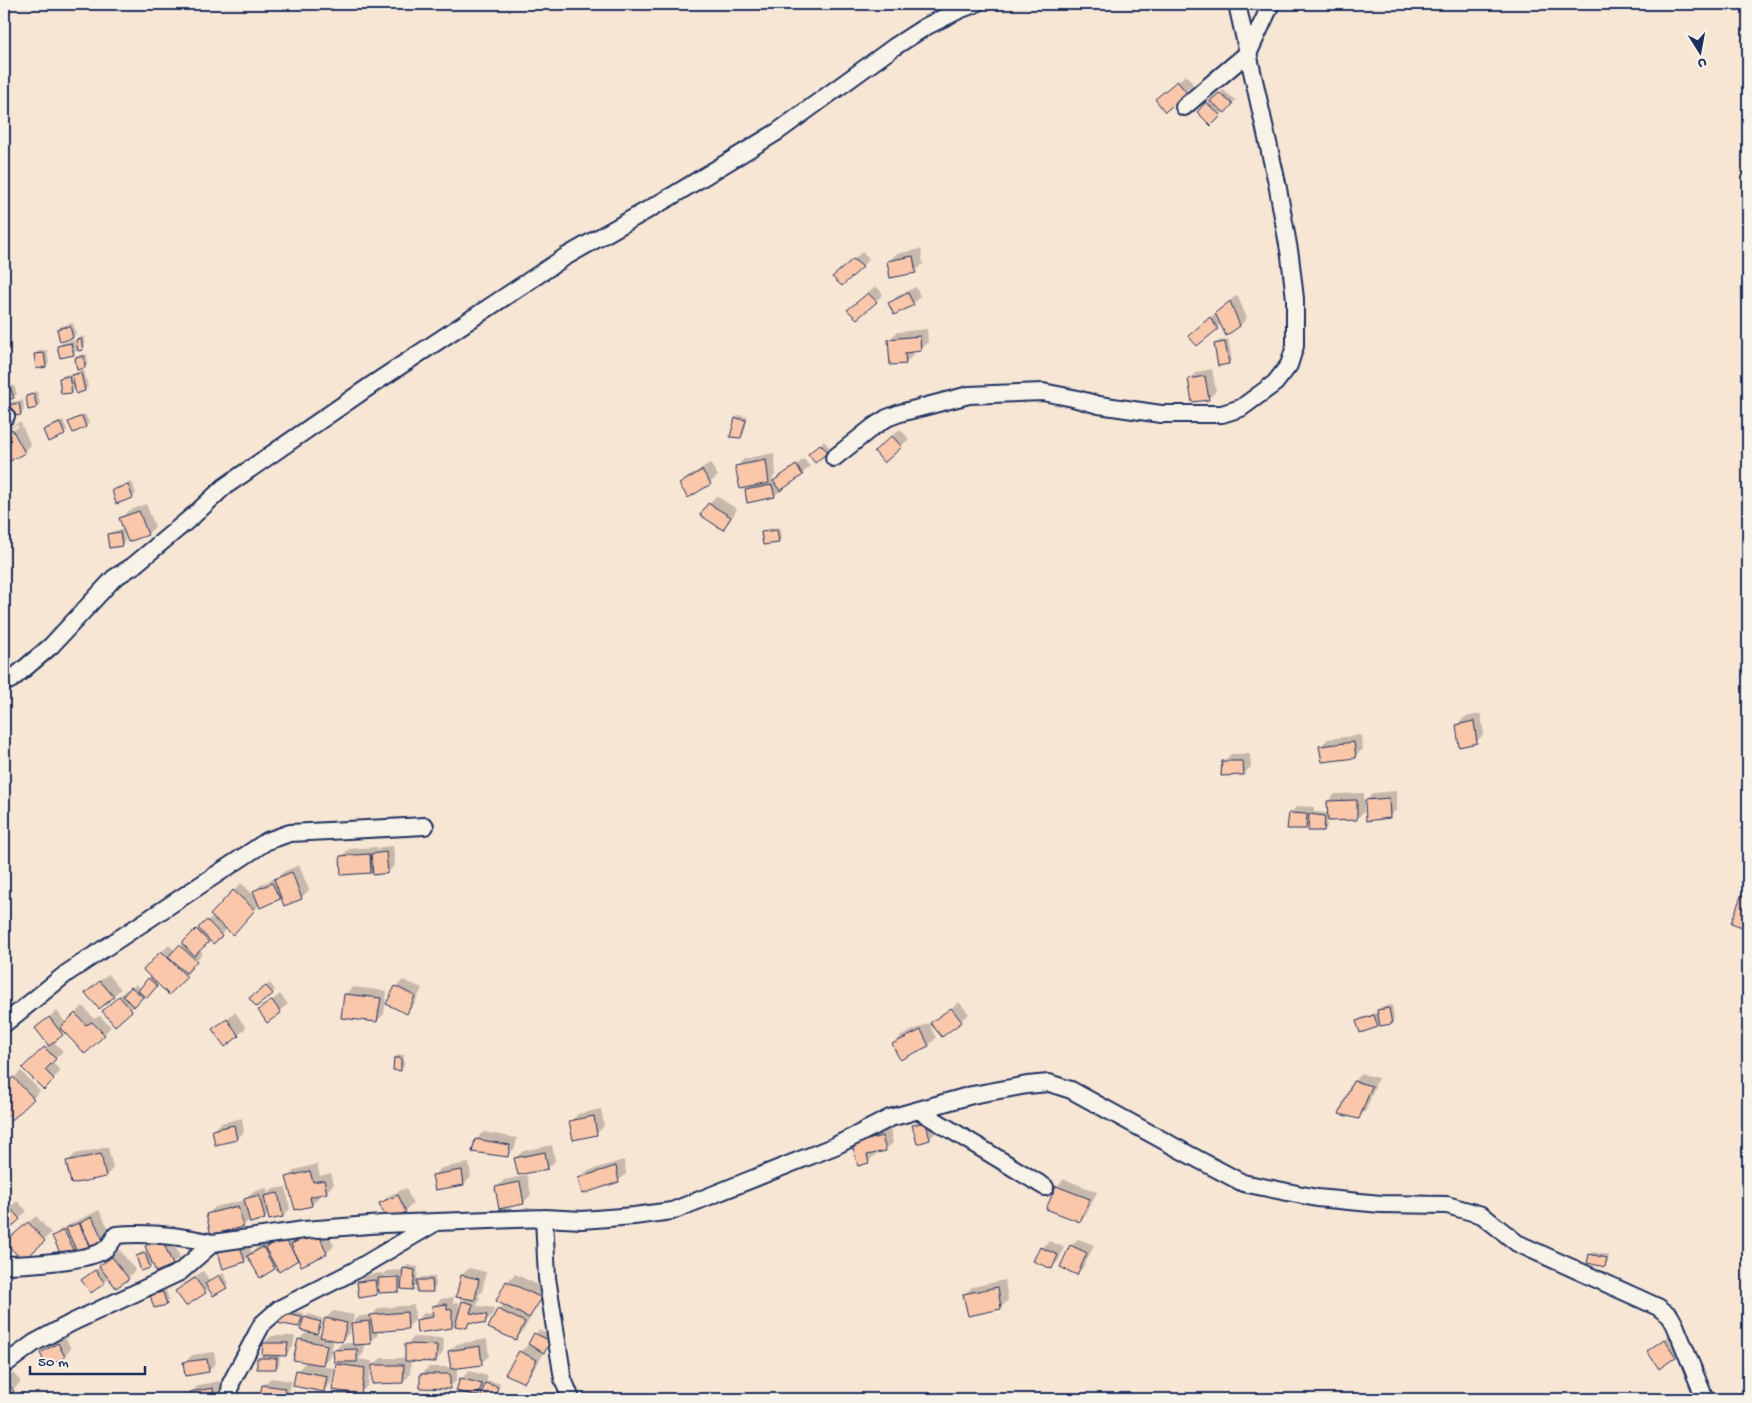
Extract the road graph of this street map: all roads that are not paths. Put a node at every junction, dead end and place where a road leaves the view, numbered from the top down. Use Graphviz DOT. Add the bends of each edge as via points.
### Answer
graph roads {
  1 [pos="975,4"];
  2 [pos="1237,4"];
  3 [pos="1270,4"];
  4 [pos="1249,52"];
  5 [pos="1184,107"];
  6 [pos="834,458"];
  7 [pos="4,683"];
  8 [pos="424,826"];
  9 [pos="4,1024"];
  10 [pos="918,1110"];
  11 [pos="1045,1187"];
  12 [pos="544,1218"];
  13 [pos="435,1223"];
  14 [pos="213,1243"];
  15 [pos="4,1265"];
  16 [pos="4,1365"];
  17 [pos="229,1399"];
  18 [pos="571,1399"];
  19 [pos="1705,1399"];
  1 -- 7 [label="street" via="925,27 777,132 565,257 224,487 133,566 114,578 51,646"];
  2 -- 4 [label="street"];
  3 -- 4 [label="street"];
  4 -- 5 [label="street"];
  4 -- 6 [label="street" via="1277,183 1295,299 1296,346 1289,365 1275,383 1240,408 1222,414 1161,414 1098,405 1043,392 969,395 887,418"];
  8 -- 9 [label="street" via="290,833 267,841 67,973"];
  10 -- 11 [label="street"];
  10 -- 12 [label="street" via="890,1118 835,1146 672,1211 604,1219"];
  10 -- 19 [label="street" via="972,1095 1049,1083 1072,1090 1243,1183 1317,1198 1381,1204 1447,1205 1482,1215 1518,1243 1658,1307 1670,1316"];
  12 -- 13 [label="street"];
  12 -- 18 [label="street" via="547,1278 563,1379"];
  13 -- 14 [label="street" via="304,1230"];
  13 -- 17 [label="street" via="352,1272 279,1309 262,1324 231,1383"];
  14 -- 15 [label="street" via="135,1233 116,1235 104,1251 84,1257"];
  14 -- 16 [label="street" via="180,1272 72,1323"];
}
